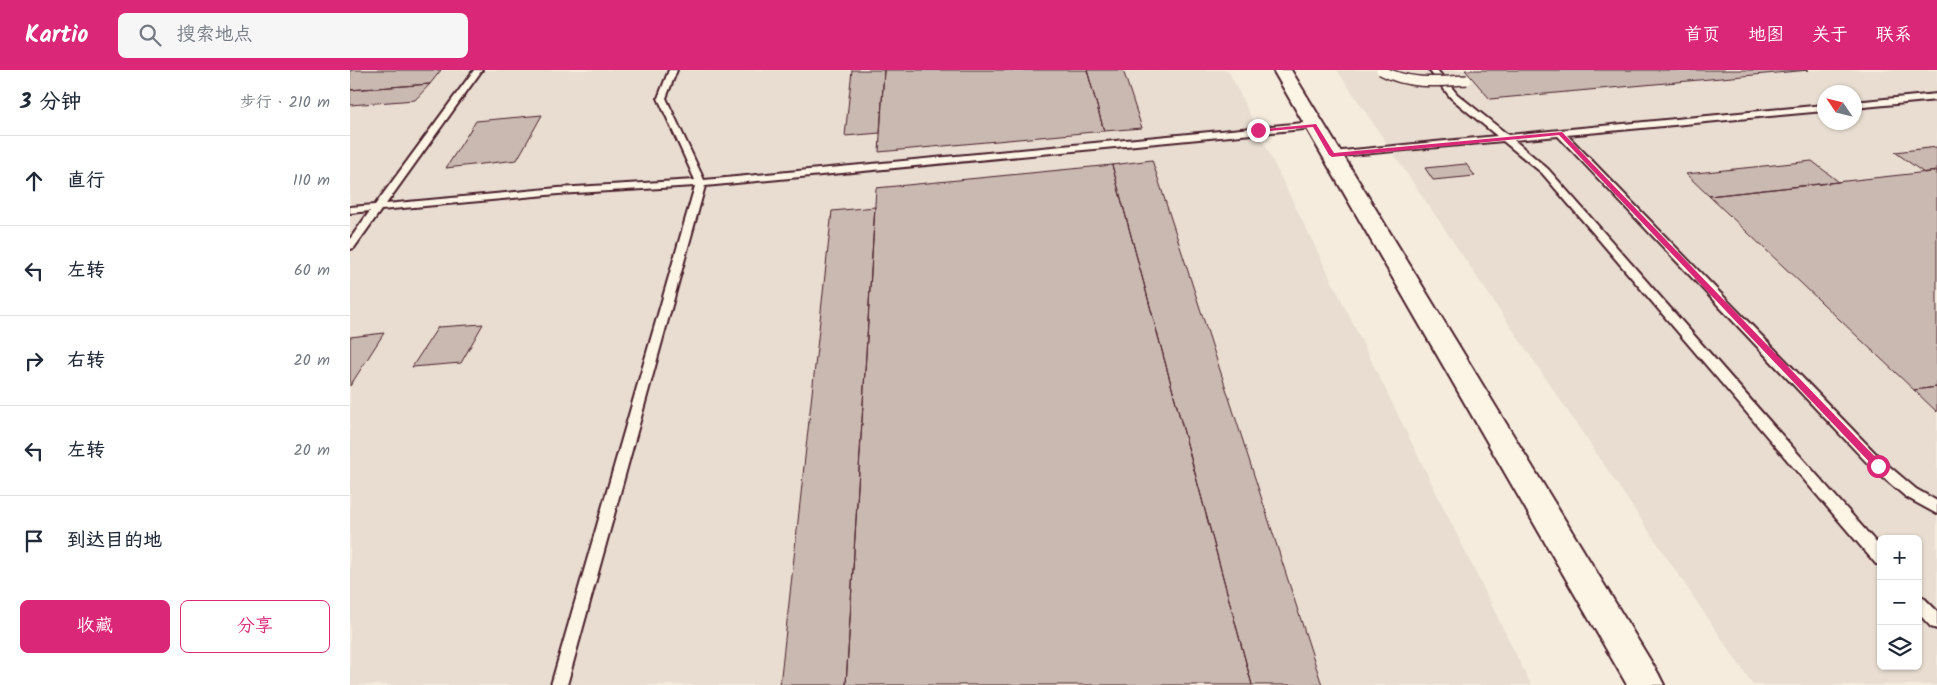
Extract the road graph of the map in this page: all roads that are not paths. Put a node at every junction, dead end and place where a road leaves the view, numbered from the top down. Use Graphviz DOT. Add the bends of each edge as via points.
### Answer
graph roads {
  1 [pos="478,70"];
  2 [pos="673,70"];
  3 [pos="1282,70"];
  4 [pos="1382,70"];
  5 [pos="1433,70"];
  6 [pos="1467,80"];
  7 [pos="1937,97"];
  8 [pos="1862,104"];
  9 [pos="1817,109"];
  10 [pos="1314,125"];
  11 [pos="1560,133"];
  12 [pos="1504,138"];
  13 [pos="1332,155"];
  14 [pos="701,183"];
  15 [pos="378,208"];
  16 [pos="350,210"];
  17 [pos="350,246"];
  18 [pos="1937,508"];
  19 [pos="1877,554"];
  20 [pos="1922,606"];
  21 [pos="1937,622"];
  22 [pos="559,685"];
  23 [pos="1646,685"];
  1 -- 15 [label="lane"];
  2 -- 14 [label="lane" via="662,98"];
  3 -- 10 [label="street"];
  4 -- 6 [label="lane, bridge" via="1415,81"];
  5 -- 12 [label="lane" via="1454,96"];
  7 -- 8 [label="lane"];
  9 -- 11 [label="lane"];
  10 -- 13 [label="street"];
  10 -- 14 [label="lane"];
  11 -- 12 [label="lane"];
  11 -- 18 [label="lane" via="1878,466 1911,494"];
  12 -- 13 [label="lane"];
  12 -- 19 [label="lane" via="1545,171"];
  13 -- 23 [label="street"];
  14 -- 15 [label="lane" via="558,191"];
  14 -- 22 [label="lane"];
  15 -- 16 [label="lane"];
  15 -- 17 [label="lane"];
  20 -- 21 [label="lane"];
}
